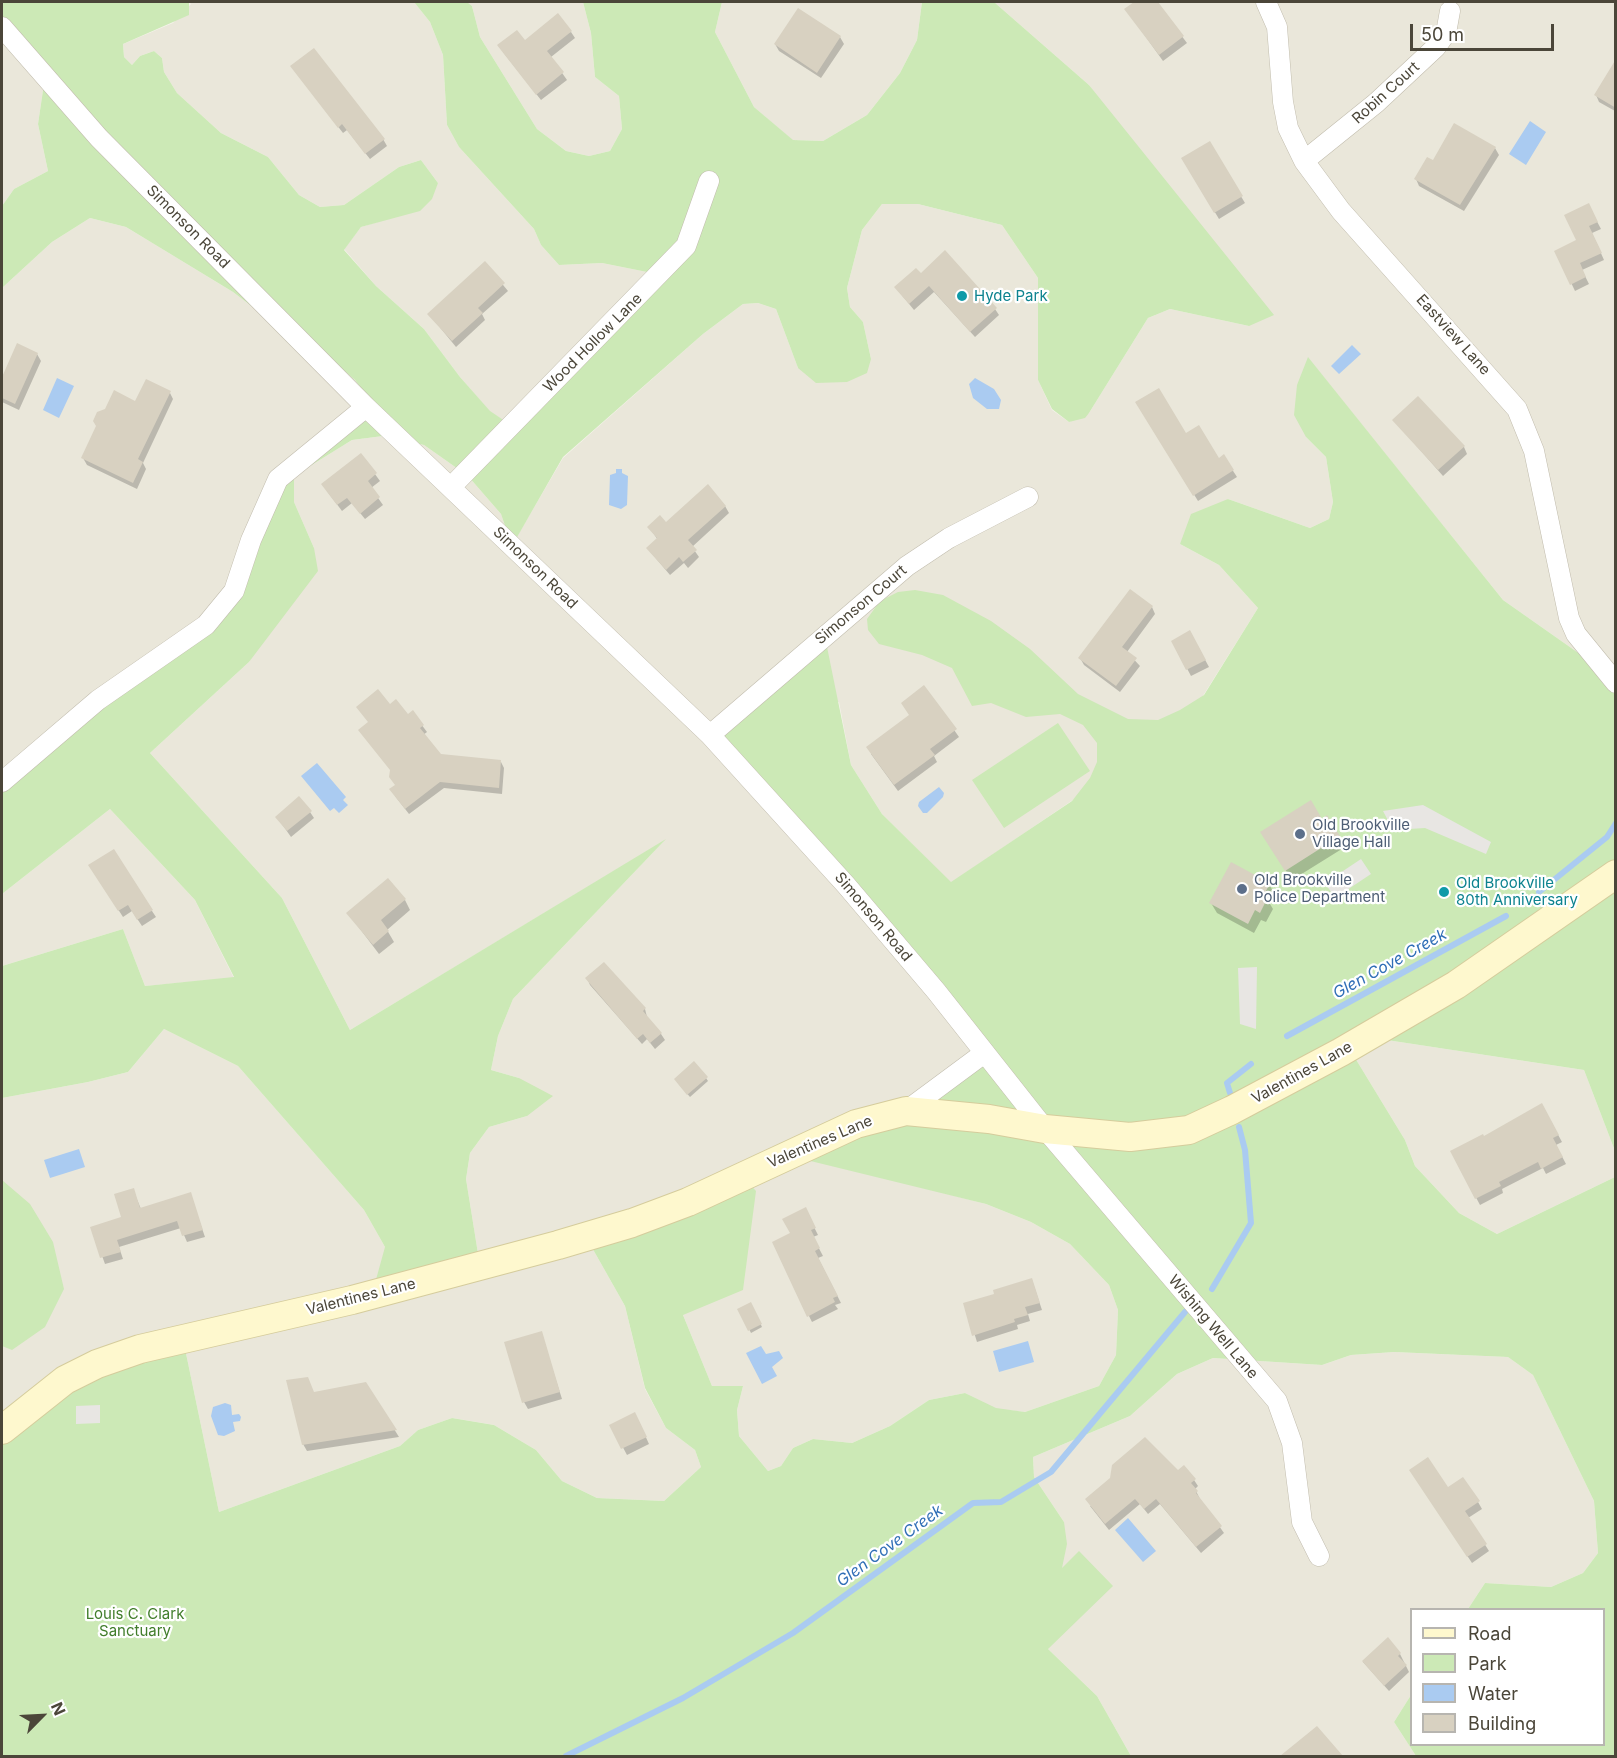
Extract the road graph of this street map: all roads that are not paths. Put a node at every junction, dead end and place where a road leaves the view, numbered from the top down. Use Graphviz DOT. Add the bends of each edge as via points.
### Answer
graph roads {
  1 [pos="1266,2"];
  2 [pos="1450,11"];
  3 [pos="2,27"];
  4 [pos="1304,161"];
  5 [pos="709,181"];
  6 [pos="366,407"];
  7 [pos="451,487"];
  8 [pos="1028,497"];
  9 [pos="1616,683"];
  10 [pos="710,735"];
  11 [pos="2,782"];
  12 [pos="1616,874"];
  13 [pos="983,1054"];
  14 [pos="906,1111"];
  15 [pos="1045,1129"];
  16 [pos="2,1430"];
  17 [pos="1319,1556"];
  1 -- 4 [label="street, Eastview Lane" via="1277,27 1288,128"];
  2 -- 4 [label="street, Robin Court" via="1446,33 1436,47 1376,103"];
  3 -- 6 [label="street, Simonson Road" via="99,138"];
  4 -- 9 [label="street, Eastview Lane" via="1341,211 1517,409 1534,451 1569,618 1576,634"];
  5 -- 7 [label="street, Wood Hollow Lane" via="686,246"];
  6 -- 7 [label="street, Simonson Road"];
  6 -- 11 [label="street" via="278,479 234,591 206,625 98,700"];
  7 -- 10 [label="street, Simonson Road"];
  8 -- 10 [label="street, Simonson Court" via="949,538 907,566"];
  10 -- 13 [label="street, Simonson Road" via="846,885 936,991"];
  12 -- 15 [label="street, Valentines Lane" via="1446,991 1341,1052 1190,1130 1130,1137"];
  13 -- 14 [label="street"];
  13 -- 15 [label="street, Simonson Road"];
  14 -- 15 [label="street, Valentines Lane"];
  14 -- 16 [label="street, Valentines Lane" via="856,1124 688,1202 632,1222 352,1300 140,1349 97,1364 65,1380"];
  15 -- 17 [label="street, Wishing Well Lane" via="1277,1401 1292,1443 1302,1522"];
}
